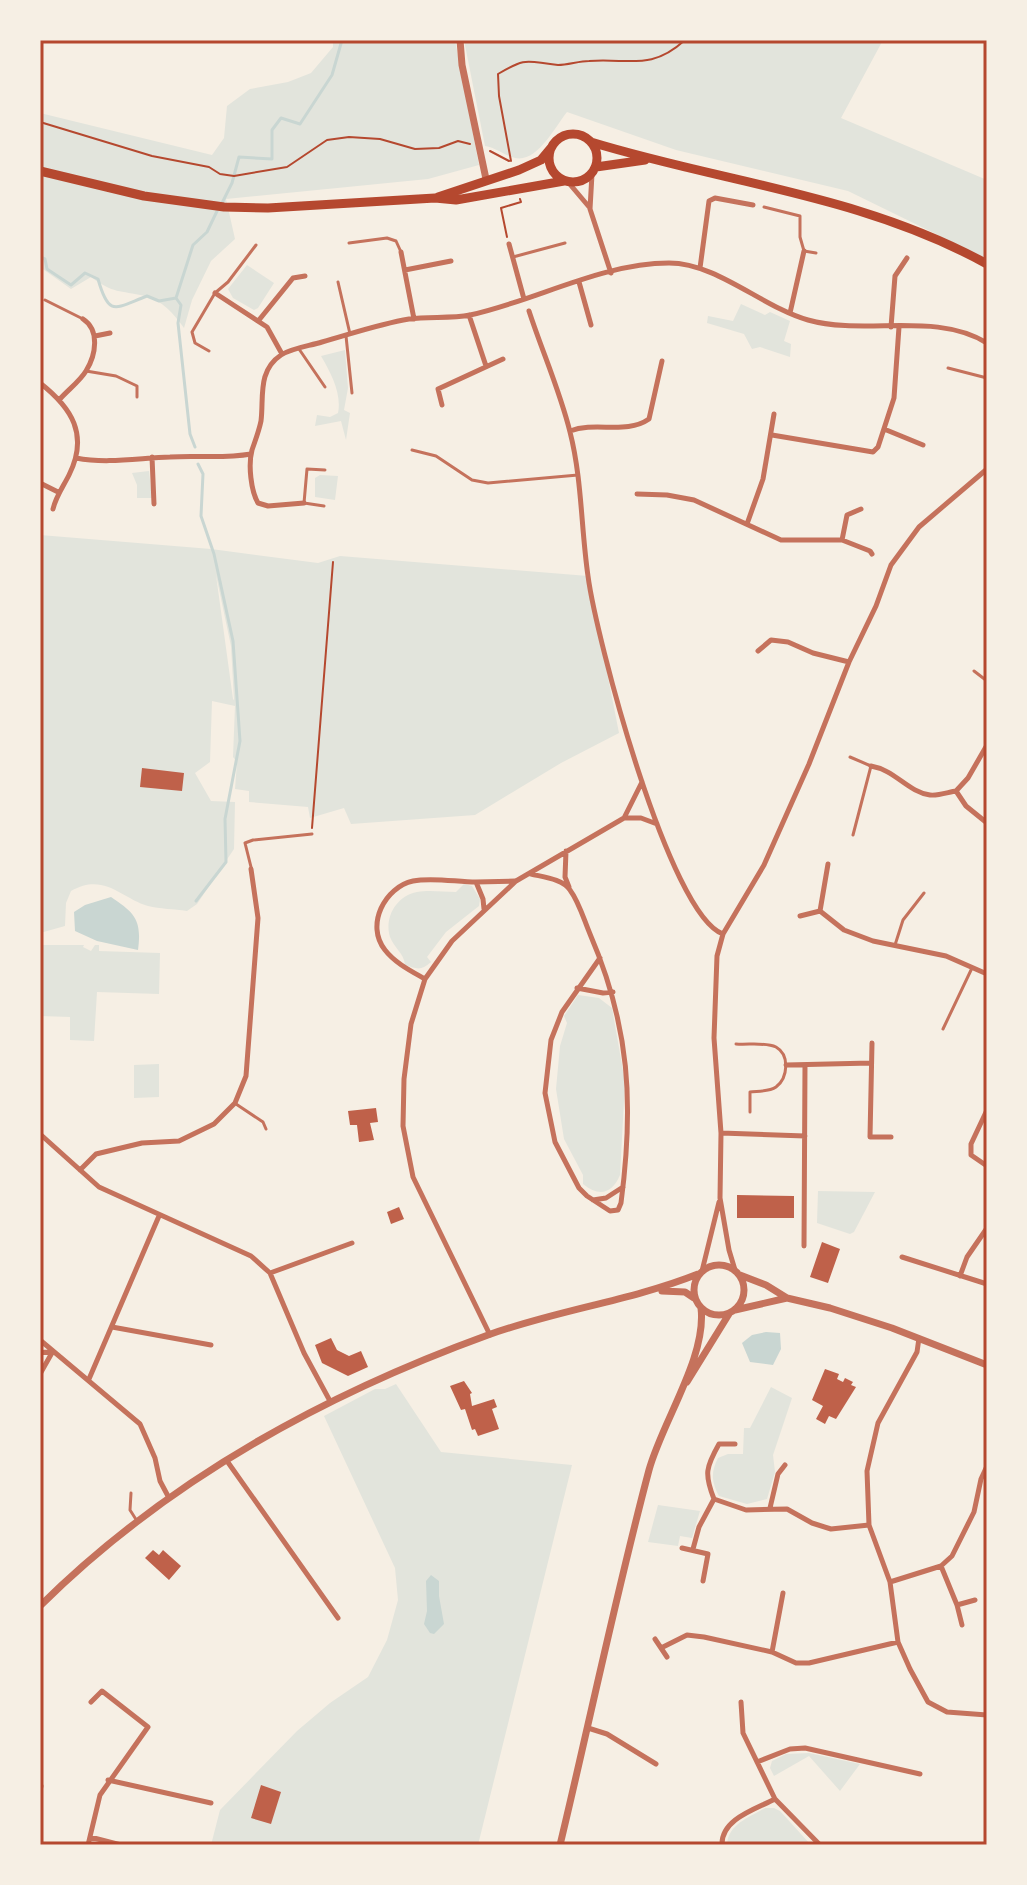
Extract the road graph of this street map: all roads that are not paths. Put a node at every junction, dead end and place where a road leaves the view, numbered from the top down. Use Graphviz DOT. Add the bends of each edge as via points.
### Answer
graph roads {
  1 [pos="460,40"];
  2 [pos="591,142"];
  3 [pos="553,146"];
  4 [pos="648,159"];
  5 [pos="40,171"];
  6 [pos="594,171"];
  7 [pos="486,179"];
  8 [pos="566,181"];
  9 [pos="435,198"];
  10 [pos="753,205"];
  11 [pos="764,207"];
  12 [pos="590,209"];
  13 [pos="349,243"];
  14 [pos="565,243"];
  15 [pos="509,244"];
  16 [pos="256,245"];
  17 [pos="804,251"];
  18 [pos="401,252"];
  19 [pos="816,253"];
  20 [pos="513,257"];
  21 [pos="907,258"];
  22 [pos="451,261"];
  23 [pos="987,264"];
  24 [pos="700,268"];
  25 [pos="405,270"];
  26 [pos="611,273"];
  27 [pos="305,276"];
  28 [pos="338,282"];
  29 [pos="579,282"];
  30 [pos="215,293"];
  31 [pos="524,299"];
  32 [pos="45,300"];
  33 [pos="529,311"];
  34 [pos="790,313"];
  35 [pos="469,315"];
  36 [pos="83,319"];
  37 [pos="414,319"];
  38 [pos="259,320"];
  39 [pos="591,325"];
  40 [pos="891,327"];
  41 [pos="899,327"];
  42 [pos="110,333"];
  43 [pos="348,335"];
  44 [pos="95,336"];
  45 [pos="987,343"];
  46 [pos="299,349"];
  47 [pos="209,351"];
  48 [pos="282,354"];
  49 [pos="503,359"];
  50 [pos="662,361"];
  51 [pos="486,366"];
  52 [pos="948,368"];
  53 [pos="86,371"];
  54 [pos="987,378"];
  55 [pos="40,383"];
  56 [pos="325,387"];
  57 [pos="352,393"];
  58 [pos="137,397"];
  59 [pos="60,399"];
  60 [pos="442,405"];
  61 [pos="774,414"];
  62 [pos="884,429"];
  63 [pos="570,431"];
  64 [pos="772,435"];
  65 [pos="923,445"];
  66 [pos="412,450"];
  67 [pos="251,454"];
  68 [pos="152,457"];
  69 [pos="76,458"];
  70 [pos="987,469"];
  71 [pos="325,470"];
  72 [pos="578,475"];
  73 [pos="40,483"];
  74 [pos="58,492"];
  75 [pos="637,494"];
  76 [pos="304,503"];
  77 [pos="154,504"];
  78 [pos="324,506"];
  79 [pos="53,509"];
  80 [pos="861,509"];
  81 [pos="747,524"];
  82 [pos="842,540"];
  83 [pos="872,554"];
  84 [pos="758,651"];
  85 [pos="849,662"];
  86 [pos="974,671"];
  87 [pos="987,681"];
  88 [pos="987,745"];
  89 [pos="850,757"];
  90 [pos="871,766"];
  91 [pos="642,782"];
  92 [pos="956,791"];
  93 [pos="624,818"];
  94 [pos="987,823"];
  95 [pos="657,824"];
  96 [pos="312,834"];
  97 [pos="853,835"];
  98 [pos="566,851"];
  99 [pos="828,864"];
  100 [pos="251,869"];
  101 [pos="530,873"];
  102 [pos="516,881"];
  103 [pos="476,882"];
  104 [pos="569,888"];
  105 [pos="924,893"];
  106 [pos="484,909"];
  107 [pos="820,911"];
  108 [pos="800,916"];
  109 [pos="723,934"];
  110 [pos="895,946"];
  111 [pos="600,958"];
  112 [pos="972,968"];
  113 [pos="987,974"];
  114 [pos="425,979"];
  115 [pos="577,988"];
  116 [pos="613,992"];
  117 [pos="943,1029"];
  118 [pos="872,1043"];
  119 [pos="736,1044"];
  120 [pos="871,1063"];
  121 [pos="786,1065"];
  122 [pos="805,1065"];
  123 [pos="235,1103"];
  124 [pos="987,1110"];
  125 [pos="750,1112"];
  126 [pos="266,1129"];
  127 [pos="721,1133"];
  128 [pos="40,1134"];
  129 [pos="805,1136"];
  130 [pos="891,1137"];
  131 [pos="987,1166"];
  132 [pos="80,1170"];
  133 [pos="623,1187"];
  134 [pos="720,1198"];
  135 [pos="593,1200"];
  136 [pos="159,1216"];
  137 [pos="987,1228"];
  138 [pos="352,1243"];
  139 [pos="804,1246"];
  140 [pos="902,1257"];
  141 [pos="700,1272"];
  142 [pos="270,1273"];
  143 [pos="738,1273"];
  144 [pos="960,1276"];
  145 [pos="987,1284"];
  146 [pos="657,1291"];
  147 [pos="694,1298"];
  148 [pos="787,1298"];
  149 [pos="701,1308"];
  150 [pos="732,1311"];
  151 [pos="112,1327"];
  152 [pos="490,1335"];
  153 [pos="919,1338"];
  154 [pos="40,1340"];
  155 [pos="211,1345"];
  156 [pos="53,1351"];
  157 [pos="40,1353"];
  158 [pos="987,1365"];
  159 [pos="40,1374"];
  160 [pos="89,1379"];
  161 [pos="682,1388"];
  162 [pos="330,1401"];
  163 [pos="735,1444"];
  164 [pos="227,1461"];
  165 [pos="785,1465"];
  166 [pos="987,1466"];
  167 [pos="131,1493"];
  168 [pos="169,1498"];
  169 [pos="714,1499"];
  170 [pos="770,1508"];
  171 [pos="137,1521"];
  172 [pos="869,1525"];
  173 [pos="682,1548"];
  174 [pos="693,1549"];
  175 [pos="941,1566"];
  176 [pos="703,1581"];
  177 [pos="890,1582"];
  178 [pos="783,1593"];
  179 [pos="975,1600"];
  180 [pos="957,1605"];
  181 [pos="40,1606"];
  182 [pos="338,1618"];
  183 [pos="962,1625"];
  184 [pos="655,1639"];
  185 [pos="898,1642"];
  186 [pos="661,1648"];
  187 [pos="772,1652"];
  188 [pos="667,1657"];
  189 [pos="91,1702"];
  190 [pos="741,1702"];
  191 [pos="987,1715"];
  192 [pos="588,1728"];
  193 [pos="757,1762"];
  194 [pos="656,1764"];
  195 [pos="920,1774"];
  196 [pos="108,1780"];
  197 [pos="775,1799"];
  198 [pos="211,1803"];
  199 [pos="90,1837"];
  200 [pos="88,1845"];
  201 [pos="121,1845"];
  202 [pos="560,1845"];
  203 [pos="722,1845"];
  204 [pos="820,1845"];
  1 -- 7 [label="street"];
  2 -- 3 [label="main road" via="572,134"];
  2 -- 4 [label="main road"];
  2 -- 6 [label="main road" via="597,154"];
  3 -- 7 [label="main road" via="541,160"];
  3 -- 8 [label="main road" via="551,167"];
  4 -- 6 [label="main road"];
  4 -- 23 [label="main road" via="868,212"];
  5 -- 9 [label="main road" via="144,196 224,207"];
  6 -- 8 [label="main road" via="581,181"];
  6 -- 12 [label="street"];
  7 -- 9 [label="main road"];
  8 -- 9 [label="main road" via="456,200"];
  8 -- 12 [label="street"];
  10 -- 24 [label="street" via="709,201"];
  11 -- 17 [label="lane" via="800,216"];
  12 -- 26 [label="street"];
  13 -- 18 [label="lane" via="387,238 396,241"];
  14 -- 20 [label="lane"];
  15 -- 20 [label="street"];
  16 -- 30 [label="lane"];
  17 -- 19 [label="lane"];
  17 -- 34 [label="street"];
  18 -- 25 [label="street"];
  20 -- 31 [label="street"];
  21 -- 40 [label="street" via="895,276"];
  22 -- 25 [label="street"];
  24 -- 26 [label="street" via="666,263"];
  24 -- 34 [label="street"];
  25 -- 37 [label="street"];
  26 -- 29 [label="street"];
  27 -- 38 [label="street" via="293,278"];
  28 -- 43 [label="lane"];
  29 -- 31 [label="street"];
  29 -- 39 [label="street"];
  30 -- 38 [label="street"];
  30 -- 47 [label="lane" via="192,332 195,343"];
  31 -- 35 [label="street"];
  32 -- 36 [label="lane"];
  33 -- 63 [label="street"];
  34 -- 40 [label="street" via="836,325"];
  35 -- 37 [label="street"];
  35 -- 51 [label="street"];
  36 -- 44 [label="street"];
  37 -- 43 [label="street"];
  38 -- 48 [label="street"];
  40 -- 41 [label="street"];
  41 -- 45 [label="street" via="942,328"];
  41 -- 62 [label="street" via="894,398"];
  42 -- 44 [label="street"];
  43 -- 46 [label="street"];
  43 -- 57 [label="lane"];
  44 -- 53 [label="street"];
  46 -- 48 [label="street"];
  46 -- 56 [label="lane"];
  48 -- 67 [label="street" via="262,384 260,426"];
  49 -- 51 [label="street"];
  50 -- 63 [label="street" via="649,419 632,427"];
  51 -- 60 [label="street" via="438,389"];
  52 -- 54 [label="lane"];
  53 -- 58 [label="lane" via="137,386"];
  53 -- 59 [label="street"];
  55 -- 59 [label="street"];
  59 -- 69 [label="street" via="75,425"];
  61 -- 64 [label="street"];
  62 -- 64 [label="street" via="873,452"];
  62 -- 65 [label="street"];
  63 -- 72 [label="street"];
  64 -- 81 [label="street" via="760,494"];
  66 -- 72 [label="lane" via="436,456 472,480 488,483"];
  67 -- 68 [label="street" via="220,459"];
  67 -- 76 [label="street" via="258,503"];
  68 -- 69 [label="street"];
  68 -- 77 [label="street"];
  69 -- 74 [label="street"];
  70 -- 85 [label="street" via="919,527 891,565"];
  71 -- 76 [label="lane" via="307,469"];
  72 -- 91 [label="street" via="591,599"];
  73 -- 74 [label="street"];
  74 -- 79 [label="street"];
  75 -- 81 [label="street" via="682,497"];
  76 -- 78 [label="lane"];
  80 -- 82 [label="street" via="847,515"];
  81 -- 82 [label="street" via="781,540"];
  82 -- 83 [label="street"];
  84 -- 85 [label="street" via="771,640 788,642"];
  85 -- 109 [label="street" via="764,865"];
  86 -- 87 [label="lane"];
  88 -- 92 [label="street"];
  89 -- 90 [label="lane"];
  90 -- 92 [label="street" via="931,795"];
  90 -- 97 [label="lane"];
  91 -- 93 [label="street"];
  91 -- 95 [label="street"];
  92 -- 94 [label="street"];
  93 -- 95 [label="street"];
  93 -- 98 [label="street"];
  95 -- 109 [label="street" via="708,924"];
  96 -- 100 [label="lane" via="245,843"];
  98 -- 101 [label="street"];
  98 -- 104 [label="street"];
  99 -- 107 [label="street"];
  100 -- 123 [label="street" via="258,918 246,1076"];
  101 -- 102 [label="street"];
  101 -- 104 [label="street"];
  102 -- 103 [label="street"];
  102 -- 106 [label="street"];
  103 -- 106 [label="street"];
  103 -- 114 [label="street" via="414,881 390,894 381,907 377,920 383,948"];
  104 -- 111 [label="street"];
  105 -- 110 [label="lane" via="903,920"];
  106 -- 114 [label="street"];
  107 -- 108 [label="street"];
  107 -- 110 [label="street" via="844,930"];
  109 -- 127 [label="street" via="714,1038"];
  110 -- 112 [label="street" via="946,956"];
  111 -- 115 [label="street"];
  111 -- 116 [label="street"];
  112 -- 113 [label="street"];
  112 -- 117 [label="lane"];
  114 -- 152 [label="street" via="411,1024 403,1126 413,1177"];
  115 -- 116 [label="street"];
  115 -- 135 [label="street" via="551,1040 545,1093 555,1142 579,1188"];
  116 -- 133 [label="street" via="628,1075"];
  118 -- 120 [label="street"];
  119 -- 121 [label="lane" via="772,1045"];
  120 -- 122 [label="street"];
  120 -- 130 [label="street" via="870,1137"];
  121 -- 122 [label="street"];
  121 -- 125 [label="lane" via="777,1087 750,1092"];
  122 -- 129 [label="street"];
  123 -- 126 [label="lane"];
  123 -- 132 [label="street" via="214,1124 179,1141 96,1154"];
  124 -- 131 [label="street" via="971,1144 971,1155"];
  127 -- 129 [label="street"];
  127 -- 134 [label="street"];
  128 -- 132 [label="street"];
  129 -- 139 [label="street"];
  132 -- 136 [label="street" via="99,1187"];
  133 -- 135 [label="street"];
  133 -- 135 [label="street" via="618,1210"];
  134 -- 141 [label="street"];
  134 -- 143 [label="street"];
  136 -- 142 [label="street" via="251,1256"];
  136 -- 151 [label="street"];
  137 -- 144 [label="street"];
  138 -- 142 [label="street"];
  140 -- 144 [label="street"];
  141 -- 143 [label="street" via="719,1264"];
  141 -- 146 [label="street"];
  141 -- 147 [label="street"];
  142 -- 162 [label="street"];
  143 -- 148 [label="street"];
  143 -- 150 [label="street" via="744,1293"];
  144 -- 145 [label="street"];
  146 -- 147 [label="street" via="685,1292"];
  146 -- 152 [label="street"];
  147 -- 149 [label="street"];
  148 -- 150 [label="street"];
  148 -- 153 [label="street"];
  149 -- 150 [label="street" via="715,1315"];
  149 -- 161 [label="street" via="699,1335"];
  150 -- 161 [label="street"];
  151 -- 155 [label="street"];
  151 -- 160 [label="street"];
  152 -- 162 [label="street"];
  153 -- 158 [label="street"];
  153 -- 172 [label="street" via="917,1352 878,1423 867,1471"];
  154 -- 156 [label="street"];
  156 -- 157 [label="street"];
  156 -- 159 [label="street"];
  156 -- 160 [label="street"];
  160 -- 168 [label="street" via="140,1424"];
  161 -- 192 [label="street" via="650,1466"];
  162 -- 164 [label="street"];
  163 -- 169 [label="street" via="719,1444 710,1460 706,1479"];
  164 -- 168 [label="street"];
  164 -- 182 [label="street"];
  165 -- 170 [label="street"];
  166 -- 175 [label="street" via="974,1512 952,1556"];
  167 -- 171 [label="lane" via="130,1510"];
  168 -- 171 [label="street"];
  169 -- 170 [label="street" via="746,1510"];
  169 -- 174 [label="street"];
  170 -- 172 [label="street" via="787,1509 831,1529"];
  171 -- 181 [label="street"];
  172 -- 177 [label="street"];
  173 -- 174 [label="street"];
  174 -- 176 [label="street" via="708,1554"];
  175 -- 177 [label="street"];
  175 -- 180 [label="street"];
  177 -- 185 [label="street"];
  178 -- 187 [label="street"];
  179 -- 180 [label="street"];
  180 -- 183 [label="street"];
  184 -- 186 [label="street"];
  185 -- 187 [label="street" via="817,1663 796,1663"];
  185 -- 191 [label="street" via="928,1702 947,1712"];
  186 -- 187 [label="street" via="687,1635"];
  186 -- 188 [label="street"];
  189 -- 196 [label="street" via="102,1691 148,1727"];
  190 -- 193 [label="street" via="743,1733"];
  192 -- 194 [label="street"];
  192 -- 202 [label="street"];
  193 -- 195 [label="street" via="805,1748"];
  193 -- 197 [label="street"];
  196 -- 198 [label="street"];
  196 -- 199 [label="street"];
  197 -- 203 [label="street" via="731,1822"];
  197 -- 204 [label="street"];
  199 -- 200 [label="street"];
  199 -- 201 [label="street"];
}
